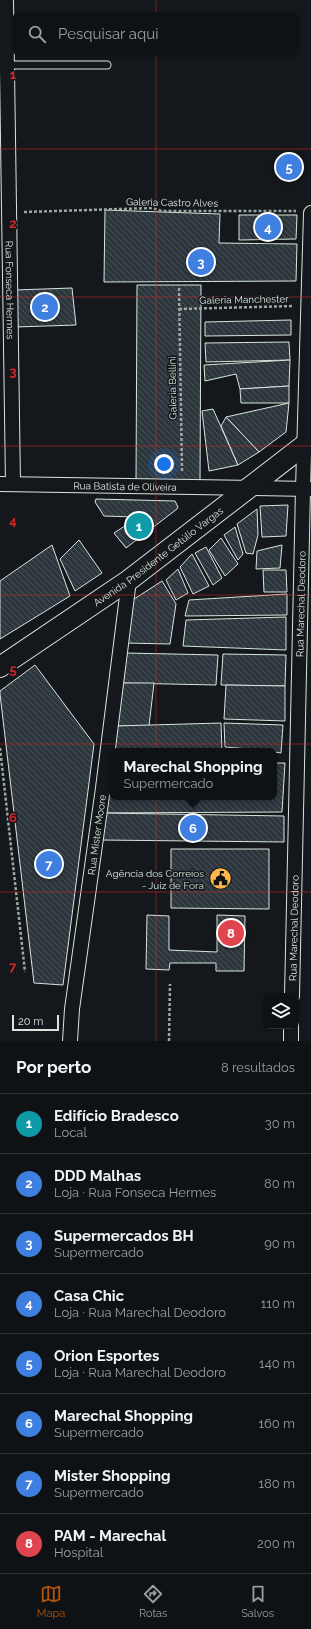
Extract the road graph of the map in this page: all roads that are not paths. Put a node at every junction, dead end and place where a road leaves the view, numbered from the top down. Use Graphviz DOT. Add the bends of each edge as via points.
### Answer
graph roads {
  1 [pos="6,0"];
  2 [pos="7,65"];
  3 [pos="107,65"];
  4 [pos="307,212"];
  5 [pos="308,442"];
  6 [pos="7,484"];
  7 [pos="249,488"];
  8 [pos="307,489"];
  9 [pos="129,580"];
  10 [pos="0,667"];
  11 [pos="292,993"];
  12 [pos="291,1029"];
  13 [pos="70,1041"];
  14 [pos="291,1041"];
  1 -- 2 [label="street, Rua Fonseca Hermes"];
  2 -- 3 [label="lane"];
  2 -- 6 [label="street, Rua Fonseca Hermes"];
  4 -- 5 [label="street, Rua Marechal Deodoro"];
  5 -- 7 [label="main road, Avenida Presidente Getúlio Vargas"];
  5 -- 8 [label="street, Rua Marechal Deodoro"];
  6 -- 7 [label="street, Rua Batista de Oliveira"];
  7 -- 8 [label="street, Rua Batista de Oliveira"];
  7 -- 9 [label="main road, Avenida Presidente Getúlio Vargas"];
  8 -- 11 [label="street, Rua Marechal Deodoro"];
  9 -- 10 [label="main road, Avenida Presidente Getúlio Vargas"];
  9 -- 13 [label="street, Rua Mister Moore" via="72,1009"];
  12 -- 14 [label="street"];
}
